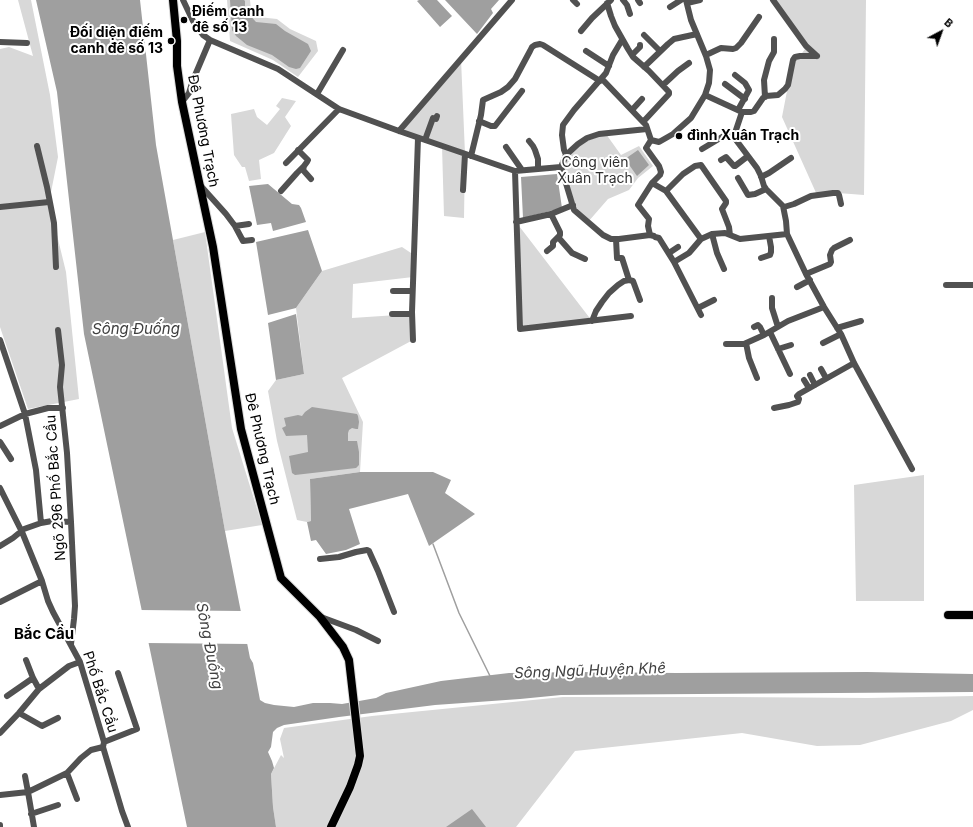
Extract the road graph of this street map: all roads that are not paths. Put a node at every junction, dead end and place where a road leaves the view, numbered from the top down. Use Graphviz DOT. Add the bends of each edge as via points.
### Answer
graph roads {
  1 [pos="173,0"];
  2 [pos="183,0"];
  3 [pos="512,0"];
  4 [pos="623,0"];
  5 [pos="700,0"];
  6 [pos="773,0"];
  7 [pos="685,1"];
  8 [pos="609,2"];
  9 [pos="671,4"];
  10 [pos="630,14"];
  11 [pos="759,17"];
  12 [pos="581,31"];
  13 [pos="697,34"];
  14 [pos="644,35"];
  15 [pos="774,39"];
  16 [pos="210,40"];
  17 [pos="622,40"];
  18 [pos="0,42"];
  19 [pos="27,43"];
  20 [pos="640,45"];
  21 [pos="806,46"];
  22 [pos="343,50"];
  23 [pos="586,51"];
  24 [pos="660,51"];
  25 [pos="632,55"];
  26 [pos="706,55"];
  27 [pos="800,56"];
  28 [pos="689,63"];
  29 [pos="609,66"];
  30 [pos="644,67"];
  31 [pos="736,75"];
  32 [pos="601,80"];
  33 [pos="725,84"];
  34 [pos="663,86"];
  35 [pos="522,91"];
  36 [pos="317,94"];
  37 [pos="705,95"];
  38 [pos="765,97"];
  39 [pos="642,99"];
  40 [pos="745,99"];
  41 [pos="182,102"];
  42 [pos="339,109"];
  43 [pos="632,110"];
  44 [pos="740,111"];
  45 [pos="437,116"];
  46 [pos="479,121"];
  47 [pos="643,122"];
  48 [pos="647,129"];
  49 [pos="399,131"];
  50 [pos="735,133"];
  51 [pos="418,138"];
  52 [pos="425,140"];
  53 [pos="528,140"];
  54 [pos="651,140"];
  55 [pos="37,146"];
  56 [pos="506,148"];
  57 [pos="298,150"];
  58 [pos="702,150"];
  59 [pos="468,155"];
  60 [pos="566,155"];
  61 [pos="748,156"];
  62 [pos="791,158"];
  63 [pos="721,160"];
  64 [pos="286,163"];
  65 [pos="304,166"];
  66 [pos="561,167"];
  67 [pos="538,169"];
  68 [pos="522,170"];
  69 [pos="514,171"];
  70 [pos="761,177"];
  71 [pos="738,178"];
  72 [pos="311,179"];
  73 [pos="652,183"];
  74 [pos="200,185"];
  75 [pos="766,189"];
  76 [pos="463,190"];
  77 [pos="281,191"];
  78 [pos="666,191"];
  79 [pos="49,202"];
  80 [pos="841,204"];
  81 [pos="573,205"];
  82 [pos="0,207"];
  83 [pos="784,207"];
  84 [pos="551,214"];
  85 [pos="516,222"];
  86 [pos="249,224"];
  87 [pos="235,226"];
  88 [pos="712,234"];
  89 [pos="786,234"];
  90 [pos="650,235"];
  91 [pos="730,235"];
  92 [pos="769,236"];
  93 [pos="558,237"];
  94 [pos="616,239"];
  95 [pos="701,239"];
  96 [pos="252,240"];
  97 [pos="850,240"];
  98 [pos="678,247"];
  99 [pos="547,251"];
  100 [pos="668,253"];
  101 [pos="761,258"];
  102 [pos="585,259"];
  103 [pos="674,262"];
  104 [pos="56,267"];
  105 [pos="724,269"];
  106 [pos="806,274"];
  107 [pos="629,280"];
  108 [pos="810,280"];
  109 [pos="946,285"];
  110 [pos="973,285"];
  111 [pos="797,287"];
  112 [pos="393,291"];
  113 [pos="412,291"];
  114 [pos="772,298"];
  115 [pos="640,300"];
  116 [pos="714,300"];
  117 [pos="824,307"];
  118 [pos="698,308"];
  119 [pos="392,314"];
  120 [pos="412,314"];
  121 [pos="701,315"];
  122 [pos="631,316"];
  123 [pos="592,320"];
  124 [pos="861,321"];
  125 [pos="754,327"];
  126 [pos="778,327"];
  127 [pos="58,330"];
  128 [pos="839,331"];
  129 [pos="767,334"];
  130 [pos="0,340"];
  131 [pos="413,340"];
  132 [pos="746,343"];
  133 [pos="823,343"];
  134 [pos="726,344"];
  135 [pos="791,346"];
  136 [pos="778,349"];
  137 [pos="854,363"];
  138 [pos="821,369"];
  139 [pos="790,374"];
  140 [pos="810,375"];
  141 [pos="758,378"];
  142 [pos="826,378"];
  143 [pos="804,380"];
  144 [pos="815,384"];
  145 [pos="809,388"];
  146 [pos="62,408"];
  147 [pos="774,408"];
  148 [pos="25,414"];
  149 [pos="0,426"];
  150 [pos="0,442"];
  151 [pos="11,460"];
  152 [pos="912,469"];
  153 [pos="1,492"];
  154 [pos="71,522"];
  155 [pos="41,523"];
  156 [pos="22,532"];
  157 [pos="0,546"];
  158 [pos="320,559"];
  159 [pos="42,581"];
  160 [pos="0,602"];
  161 [pos="394,612"];
  162 [pos="948,615"];
  163 [pos="973,615"];
  164 [pos="320,617"];
  165 [pos="378,641"];
  166 [pos="71,644"];
  167 [pos="26,660"];
  168 [pos="80,662"];
  169 [pos="118,673"];
  170 [pos="33,678"];
  171 [pos="39,689"];
  172 [pos="7,696"];
  173 [pos="19,713"];
  174 [pos="58,718"];
  175 [pos="0,733"];
  176 [pos="104,744"];
  177 [pos="67,773"];
  178 [pos="25,776"];
  179 [pos="28,792"];
  180 [pos="0,795"];
  181 [pos="77,799"];
  182 [pos="58,805"];
  183 [pos="31,814"];
  184 [pos="34,827"];
  185 [pos="128,827"];
  186 [pos="331,827"];
  1 -- 41 [label="main road, Đê Phương Trạch"];
  2 -- 16 [label="street" via="193,21"];
  3 -- 49 [label="street"];
  4 -- 10 [label="street"];
  5 -- 7 [label="street"];
  6 -- 21 [label="street"];
  7 -- 9 [label="street"];
  7 -- 13 [label="street"];
  8 -- 12 [label="street"];
  8 -- 17 [label="street" via="611,16"];
  11 -- 26 [label="street" via="736,48 721,48"];
  13 -- 24 [label="street" via="677,38"];
  13 -- 26 [label="street"];
  14 -- 24 [label="street"];
  15 -- 38 [label="street" via="774,52 764,80"];
  16 -- 36 [label="street" via="278,69"];
  16 -- 41 [label="street" via="189,93"];
  17 -- 25 [label="street"];
  17 -- 29 [label="street"];
  18 -- 19 [label="street"];
  20 -- 25 [label="street"];
  21 -- 27 [label="street"];
  21 -- 27 [label="street" via="816,56"];
  22 -- 36 [label="street"];
  23 -- 29 [label="street"];
  24 -- 30 [label="street"];
  25 -- 30 [label="street"];
  26 -- 37 [label="street" via="710,77"];
  27 -- 38 [label="street" via="793,60 785,89 778,94"];
  28 -- 34 [label="street"];
  29 -- 32 [label="street"];
  30 -- 34 [label="street"];
  31 -- 40 [label="street" via="749,90"];
  32 -- 43 [label="street"];
  32 -- 46 [label="street" via="543,45 535,45 508,87 482,100"];
  32 -- 60 [label="street" via="563,124 562,140"];
  33 -- 40 [label="street"];
  34 -- 47 [label="street" via="669,94"];
  35 -- 46 [label="street" via="495,126"];
  36 -- 42 [label="street"];
  37 -- 44 [label="street"];
  37 -- 54 [label="street" via="691,118 673,134 659,142"];
  38 -- 44 [label="street" via="752,112"];
  39 -- 43 [label="street"];
  40 -- 44 [label="street"];
  41 -- 74 [label="main road, Đê Phương Trạch"];
  42 -- 49 [label="street"];
  42 -- 57 [label="street"];
  43 -- 47 [label="street"];
  44 -- 50 [label="street"];
  45 -- 52 [label="street" via="436,119 433,118"];
  46 -- 59 [label="street"];
  47 -- 48 [label="street"];
  48 -- 54 [label="street"];
  48 -- 60 [label="street" via="599,134 587,138"];
  49 -- 51 [label="street"];
  50 -- 58 [label="street" via="726,134"];
  50 -- 61 [label="street" via="736,140"];
  51 -- 52 [label="street"];
  51 -- 113 [label="street"];
  52 -- 59 [label="street"];
  53 -- 67 [label="street" via="535,150"];
  54 -- 73 [label="street" via="646,148 661,172"];
  55 -- 79 [label="street"];
  56 -- 68 [label="street"];
  57 -- 64 [label="street"];
  57 -- 65 [label="street" via="308,160"];
  59 -- 69 [label="street"];
  59 -- 76 [label="street"];
  60 -- 66 [label="street"];
  61 -- 63 [label="street" via="735,166 726,157"];
  61 -- 70 [label="street"];
  62 -- 70 [label="street"];
  65 -- 72 [label="street" via="303,170"];
  65 -- 77 [label="street"];
  66 -- 67 [label="street"];
  66 -- 81 [label="street"];
  67 -- 68 [label="street"];
  68 -- 69 [label="street"];
  69 -- 85 [label="street"];
  70 -- 75 [label="street"];
  71 -- 75 [label="street" via="748,195"];
  73 -- 78 [label="street"];
  73 -- 90 [label="street" via="638,205 649,219"];
  74 -- 87 [label="street"];
  74 -- 164 [label="main road, Đê Phương Trạch" via="213,248 241,429 281,578"];
  75 -- 83 [label="street"];
  78 -- 91 [label="street" via="683,174 694,166 701,165 726,201 722,209"];
  78 -- 95 [label="street"];
  79 -- 82 [label="street"];
  79 -- 104 [label="street" via="54,223"];
  80 -- 83 [label="street" via="838,193 833,193 811,196"];
  81 -- 84 [label="street"];
  81 -- 94 [label="street" via="574,210 603,235"];
  83 -- 89 [label="street"];
  84 -- 85 [label="street"];
  84 -- 93 [label="street" via="560,232"];
  85 -- 123 [label="street" via="520,329"];
  86 -- 87 [label="street"];
  87 -- 96 [label="street" via="244,241"];
  88 -- 91 [label="street"];
  88 -- 95 [label="street"];
  88 -- 105 [label="street"];
  89 -- 92 [label="street"];
  89 -- 106 [label="street"];
  90 -- 94 [label="street"];
  90 -- 100 [label="street" via="660,238"];
  91 -- 92 [label="street" via="740,239"];
  92 -- 101 [label="street" via="770,255"];
  93 -- 99 [label="street"];
  93 -- 102 [label="street" via="572,253"];
  94 -- 107 [label="street" via="617,258 622,258"];
  95 -- 103 [label="street" via="689,253"];
  97 -- 106 [label="street" via="832,250 830,264"];
  98 -- 100 [label="street"];
  100 -- 103 [label="street"];
  103 -- 118 [label="street"];
  106 -- 108 [label="street"];
  107 -- 115 [label="street" via="633,281"];
  107 -- 123 [label="street" via="609,293"];
  108 -- 111 [label="street"];
  108 -- 117 [label="street"];
  109 -- 110 [label="street"];
  112 -- 113 [label="street"];
  113 -- 120 [label="street"];
  114 -- 126 [label="street" via="772,308"];
  116 -- 118 [label="street"];
  117 -- 126 [label="street"];
  117 -- 128 [label="street"];
  118 -- 121 [label="street"];
  119 -- 120 [label="street"];
  120 -- 131 [label="street"];
  122 -- 123 [label="street"];
  124 -- 128 [label="street"];
  125 -- 129 [label="street" via="758,325"];
  126 -- 129 [label="street"];
  127 -- 146 [label="street, Ngõ 296 Phố Bắc Cầu" via="62,365"];
  128 -- 133 [label="street"];
  128 -- 137 [label="street"];
  129 -- 132 [label="street"];
  129 -- 136 [label="street"];
  130 -- 148 [label="street"];
  132 -- 134 [label="street"];
  132 -- 141 [label="street"];
  135 -- 136 [label="street"];
  136 -- 139 [label="street"];
  137 -- 142 [label="street"];
  137 -- 152 [label="street"];
  138 -- 142 [label="street"];
  140 -- 144 [label="street"];
  142 -- 144 [label="street"];
  143 -- 145 [label="street"];
  144 -- 145 [label="street"];
  145 -- 147 [label="street" via="798,395 798,402"];
  146 -- 148 [label="street" via="48,408"];
  146 -- 154 [label="street, Ngõ 296 Phố Bắc Cầu"];
  148 -- 149 [label="street"];
  148 -- 155 [label="street" via="36,470"];
  150 -- 151 [label="street"];
  153 -- 156 [label="street, Phố Bắc Cầu"];
  154 -- 155 [label="street"];
  154 -- 166 [label="street, Ngõ 296 Phố Bắc Cầu" via="75,606"];
  155 -- 156 [label="street"];
  156 -- 157 [label="street"];
  156 -- 159 [label="street, Phố Bắc Cầu"];
  158 -- 161 [label="street" via="367,550"];
  159 -- 160 [label="street"];
  159 -- 166 [label="street, Phố Bắc Cầu" via="52,612"];
  162 -- 163 [label="main road"];
  164 -- 165 [label="street"];
  164 -- 186 [label="main road, Đê Phương Trạch" via="343,647 349,660 360,756 350,788"];
  166 -- 168 [label="street, Phố Bắc Cầu"];
  167 -- 170 [label="street"];
  168 -- 171 [label="street" via="69,666"];
  168 -- 176 [label="street, Phố Bắc Cầu"];
  169 -- 176 [label="street" via="138,730"];
  170 -- 171 [label="street"];
  170 -- 172 [label="street"];
  171 -- 173 [label="street"];
  173 -- 174 [label="street" via="42,726"];
  173 -- 175 [label="street"];
  176 -- 177 [label="street, Phố Bắc Cầu" via="91,750"];
  176 -- 185 [label="street"];
  177 -- 179 [label="street, Phố Bắc Cầu"];
  177 -- 181 [label="street"];
  178 -- 179 [label="street"];
  179 -- 180 [label="street, Phố Bắc Cầu"];
  179 -- 183 [label="street"];
  182 -- 183 [label="street"];
  183 -- 184 [label="street"];
}
